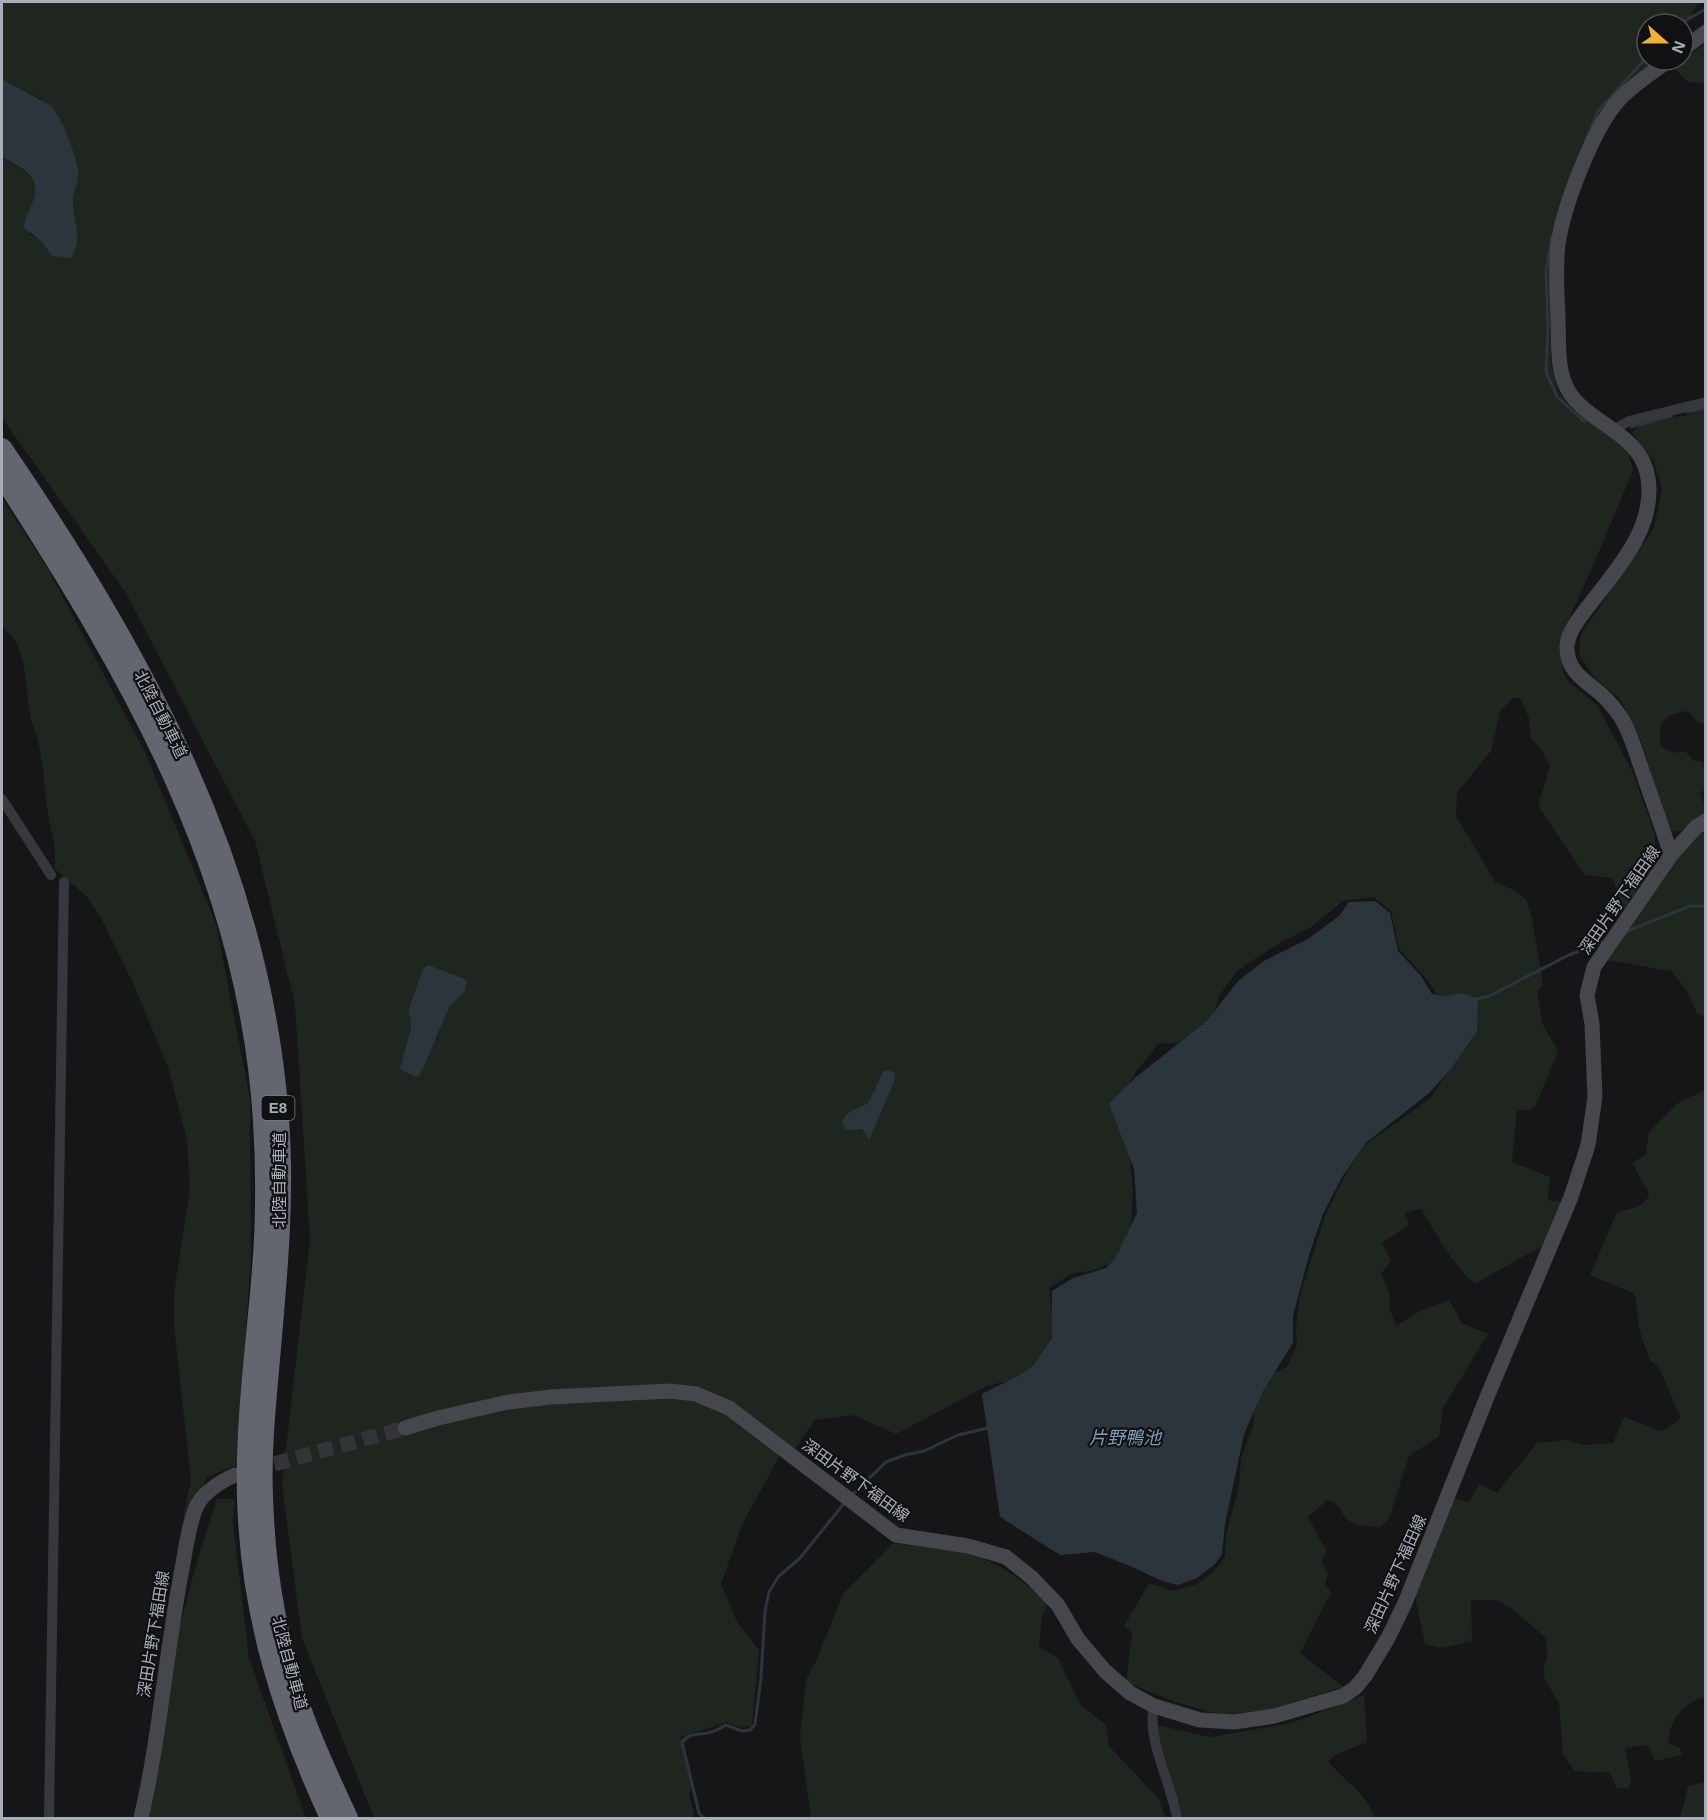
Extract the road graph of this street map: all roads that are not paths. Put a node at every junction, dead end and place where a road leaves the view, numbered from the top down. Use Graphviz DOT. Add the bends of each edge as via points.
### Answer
graph roads {
  1 [pos="1654,72"];
  2 [pos="1706,402"];
  3 [pos="1613,430"];
  4 [pos="2,448"];
  5 [pos="2,476"];
  6 [pos="2,799"];
  7 [pos="1706,821"];
  8 [pos="1671,855"];
  9 [pos="51,875"];
  10 [pos="64,882"];
  11 [pos="405,1428"];
  12 [pos="235,1475"];
  13 [pos="1154,1706"];
  14 [pos="49,1818"];
  15 [pos="141,1818"];
  16 [pos="330,1818"];
  17 [pos="348,1818"];
  18 [pos="1178,1818"];
  1 -- 3 [label="main road" via="1620,99 1603,122 1570,201 1558,245 1559,365 1571,394"];
  2 -- 3 [label="street" via="1629,421"];
  3 -- 8 [label="main road" via="1639,454 1648,478 1646,509 1635,543 1574,626 1568,654 1576,674 1611,705 1624,724"];
  4 -- 17 [label="highway, 北陸自動車道 / E8" via="126,645 161,710 223,853 254,958 274,1066 281,1170 264,1447 266,1546 276,1613 295,1691"];
  5 -- 16 [label="highway, 北陸自動車道 / E8" via="114,656 163,751 209,862 239,963 258,1066 265,1168 262,1269 248,1444 250,1550 257,1601 280,1695"];
  6 -- 9 [label="street"];
  7 -- 8 [label="main road, 深田片野下福田線"];
  8 -- 13 [label="main road, 深田片野下福田線" via="1594,967 1587,995 1595,1097 1588,1144 1572,1197 1405,1603 1365,1676 1343,1696 1244,1721 1200,1719"];
  10 -- 14 [label="street"];
  11 -- 13 [label="main road, 深田片野下福田線" via="508,1402 565,1395 670,1390 715,1401 896,1535 968,1546 1006,1557 1058,1605 1078,1639 1105,1671 1130,1693"];
  12 -- 15 [label="main road, 深田片野下福田線" via="209,1491 198,1504 172,1619"];
  13 -- 18 [label="street" via="1151,1719"];
}
